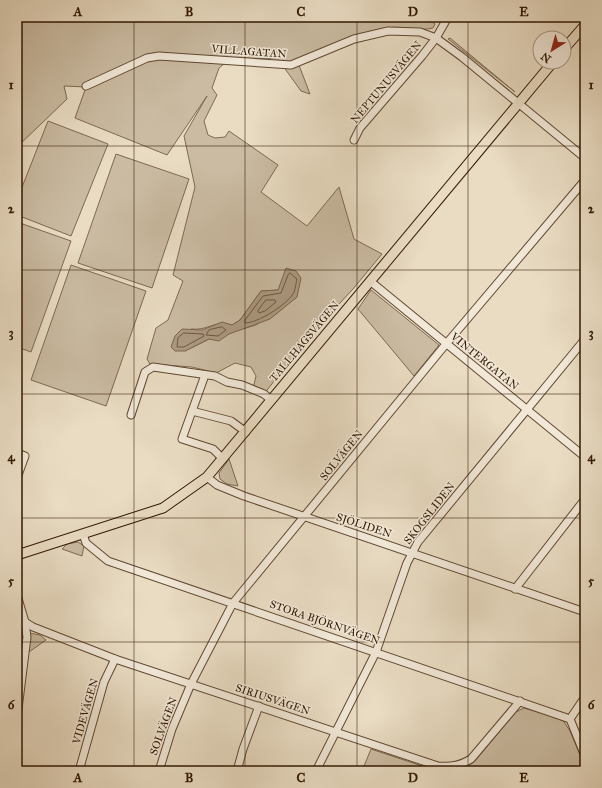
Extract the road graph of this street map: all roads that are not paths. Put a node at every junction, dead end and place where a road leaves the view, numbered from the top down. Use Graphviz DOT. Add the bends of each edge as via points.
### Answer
graph roads {
  1 [pos="448,17"];
  2 [pos="585,25"];
  3 [pos="436,38"];
  4 [pos="572,40"];
  5 [pos="546,70"];
  6 [pos="86,86"];
  7 [pos="518,102"];
  8 [pos="354,140"];
  9 [pos="585,158"];
  10 [pos="585,180"];
  11 [pos="370,281"];
  12 [pos="585,339"];
  13 [pos="446,344"];
  14 [pos="205,375"];
  15 [pos="271,400"];
  16 [pos="527,409"];
  17 [pos="192,412"];
  18 [pos="132,415"];
  19 [pos="246,432"];
  20 [pos="17,453"];
  21 [pos="585,457"];
  22 [pos="223,459"];
  23 [pos="207,477"];
  24 [pos="17,478"];
  25 [pos="585,499"];
  26 [pos="304,517"];
  27 [pos="83,534"];
  28 [pos="412,552"];
  29 [pos="17,555"];
  30 [pos="515,589"];
  31 [pos="17,595"];
  32 [pos="233,603"];
  33 [pos="585,612"];
  34 [pos="25,622"];
  35 [pos="376,652"];
  36 [pos="116,658"];
  37 [pos="20,674"];
  38 [pos="191,684"];
  39 [pos="585,697"];
  40 [pos="520,701"];
  41 [pos="259,706"];
  42 [pos="17,716"];
  43 [pos="570,719"];
  44 [pos="335,732"];
  45 [pos="585,756"];
  46 [pos="80,771"];
  47 [pos="159,771"];
  48 [pos="237,771"];
  49 [pos="316,771"];
  1 -- 3 [label="street, NEPTUNUSVÄGEN"];
  2 -- 4 [label="main road"];
  3 -- 6 [label="street, VILLAGATAN" via="420,32 388,31 354,39 291,65 159,56 148,58"];
  3 -- 7 [label="street, VILLAGATAN"];
  3 -- 8 [label="street, NEPTUNUSVÄGEN" via="360,128"];
  5 -- 7 [label="main road, TALLHAGSVÄGEN"];
  7 -- 9 [label="street, VILLAGATAN"];
  7 -- 11 [label="main road, TALLHAGSVÄGEN"];
  10 -- 13 [label="street, SOLVÄGEN"];
  11 -- 13 [label="street, VINTERGATAN"];
  11 -- 15 [label="main road, TALLHAGSVÄGEN"];
  12 -- 16 [label="street, SKOGSLIDEN"];
  13 -- 16 [label="street, VINTERGATAN"];
  13 -- 26 [label="street, SOLVÄGEN"];
  14 -- 15 [label="street" via="253,389"];
  14 -- 17 [label="street"];
  14 -- 18 [label="street" via="153,367 146,372"];
  15 -- 19 [label="main road, TALLHAGSVÄGEN"];
  16 -- 21 [label="street, VINTERGATAN"];
  16 -- 28 [label="street, SKOGSLIDEN"];
  17 -- 19 [label="street" via="231,421"];
  17 -- 22 [label="street" via="182,439 213,449"];
  19 -- 22 [label="main road, TALLHAGSVÄGEN"];
  20 -- 24 [label="street" via="25,456"];
  22 -- 23 [label="main road, TALLHAGSVÄGEN"];
  23 -- 26 [label="street, SJÖLIDEN" via="226,490"];
  23 -- 27 [label="main road, TALLHAGSVÄGEN" via="163,508"];
  25 -- 30 [label="street"];
  26 -- 28 [label="street, SJÖLIDEN"];
  26 -- 32 [label="street, SOLVÄGEN"];
  27 -- 29 [label="main road, TALLHAGSVÄGEN"];
  27 -- 32 [label="street, STORA BJÖRNVÄGEN" via="86,543 108,561"];
  28 -- 30 [label="street, SJÖLIDEN"];
  28 -- 35 [label="street, SKOGSLIDEN"];
  30 -- 33 [label="street, SJÖLIDEN"];
  31 -- 34 [label="street"];
  32 -- 35 [label="street, STORA BJÖRNVÄGEN"];
  32 -- 38 [label="street, SOLVÄGEN"];
  34 -- 36 [label="street, SIRIUSVÄGEN"];
  34 -- 37 [label="street" via="26,637"];
  35 -- 40 [label="street, STORA BJÖRNVÄGEN"];
  35 -- 44 [label="street, SKOGSLIDEN"];
  36 -- 38 [label="street, SIRIUSVÄGEN"];
  36 -- 46 [label="street, VIDEVÄGEN" via="104,682"];
  37 -- 42 [label="street"];
  38 -- 41 [label="street, SIRIUSVÄGEN"];
  38 -- 47 [label="street, SOLVÄGEN" via="172,729"];
  39 -- 43 [label="street"];
  40 -- 43 [label="street, STORA BJÖRNVÄGEN"];
  40 -- 44 [label="street, SIRIUSVÄGEN" via="471,759 460,765 438,766"];
  41 -- 44 [label="street, SIRIUSVÄGEN"];
  41 -- 48 [label="street"];
  43 -- 45 [label="street"];
  44 -- 49 [label="street, SKOGSLIDEN"];
}
